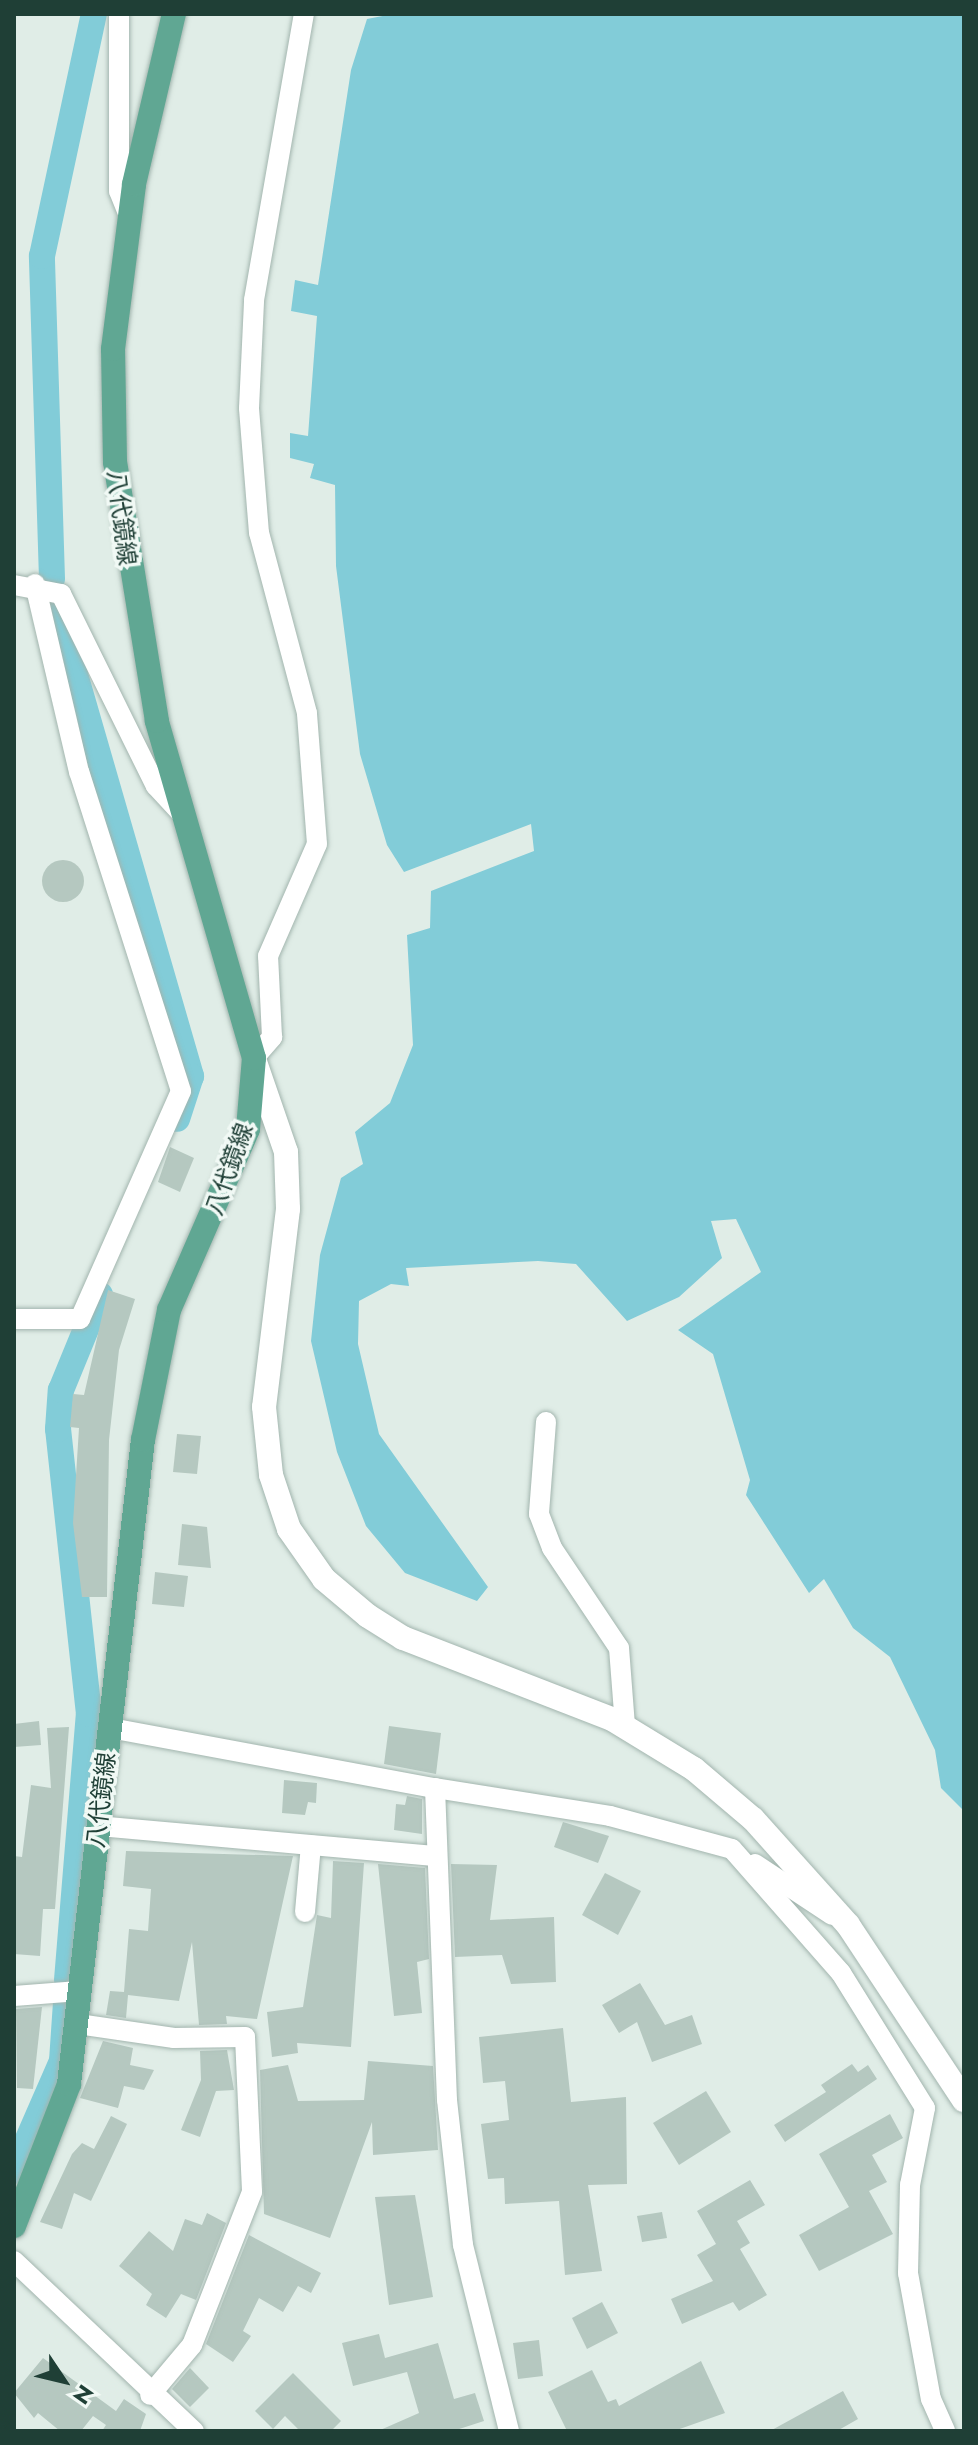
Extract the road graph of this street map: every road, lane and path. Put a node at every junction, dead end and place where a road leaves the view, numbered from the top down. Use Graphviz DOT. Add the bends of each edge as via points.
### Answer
graph roads {
  1 [pos="119,14"];
  2 [pos="174,14"];
  3 [pos="304,14"];
  4 [pos="131,221"];
  5 [pos="24,584"];
  6 [pos="181,813"];
  7 [pos="254,1058"];
  8 [pos="14,1319"];
  9 [pos="546,1422"];
  10 [pos="625,1726"];
  11 [pos="110,1728"];
  12 [pos="435,1788"];
  13 [pos="98,1826"];
  14 [pos="311,1845"];
  15 [pos="732,1849"];
  16 [pos="436,1856"];
  17 [pos="305,1912"];
  18 [pos="848,1925"];
  19 [pos="79,1991"];
  20 [pos="14,1996"];
  21 [pos="78,2024"];
  22 [pos="964,2100"];
  23 [pos="14,2226"];
  24 [pos="14,2261"];
  25 [pos="150,2395"];
  26 [pos="194,2431"];
  27 [pos="509,2431"];
  28 [pos="945,2431"];
  1 -- 4 [label="street" via="119,191"];
  2 -- 4 [label="main road, 八代鏡線"];
  3 -- 7 [label="street" via="254,300 249,408 259,533 307,713 317,844 268,956 272,1037"];
  4 -- 6 [label="main road, 八代鏡線" via="113,349 115,462 134,601"];
  5 -- 6 [label="street" via="61,594 156,786"];
  5 -- 8 [label="street" via="181,1091 80,1319"];
  6 -- 7 [label="main road, 八代鏡線"];
  7 -- 10 [label="street" via="286,1152 288,1209 264,1407 271,1475 289,1529 324,1579 403,1638"];
  7 -- 11 [label="main road, 八代鏡線" via="248,1129 169,1310 143,1440"];
  9 -- 10 [label="street" via="539,1514 552,1548 619,1648"];
  10 -- 18 [label="street" via="753,1819"];
  11 -- 12 [label="street"];
  11 -- 13 [label="main road, 八代鏡線"];
  12 -- 15 [label="street" via="610,1816"];
  12 -- 16 [label="street"];
  13 -- 14 [label="street"];
  13 -- 19 [label="main road, 八代鏡線"];
  14 -- 16 [label="street"];
  14 -- 17 [label="street"];
  15 -- 18 [label="street"];
  15 -- 28 [label="street" via="841,1973 925,2108 910,2185 908,2273 931,2399"];
  16 -- 27 [label="street" via="447,2100 463,2245"];
  18 -- 22 [label="street"];
  19 -- 20 [label="street"];
  19 -- 21 [label="main road, 八代鏡線"];
  21 -- 23 [label="main road, 八代鏡線" via="69,2084"];
  21 -- 25 [label="street" via="174,2038 245,2037 252,2192 192,2345"];
  24 -- 25 [label="street"];
  25 -- 26 [label="street"];
}
